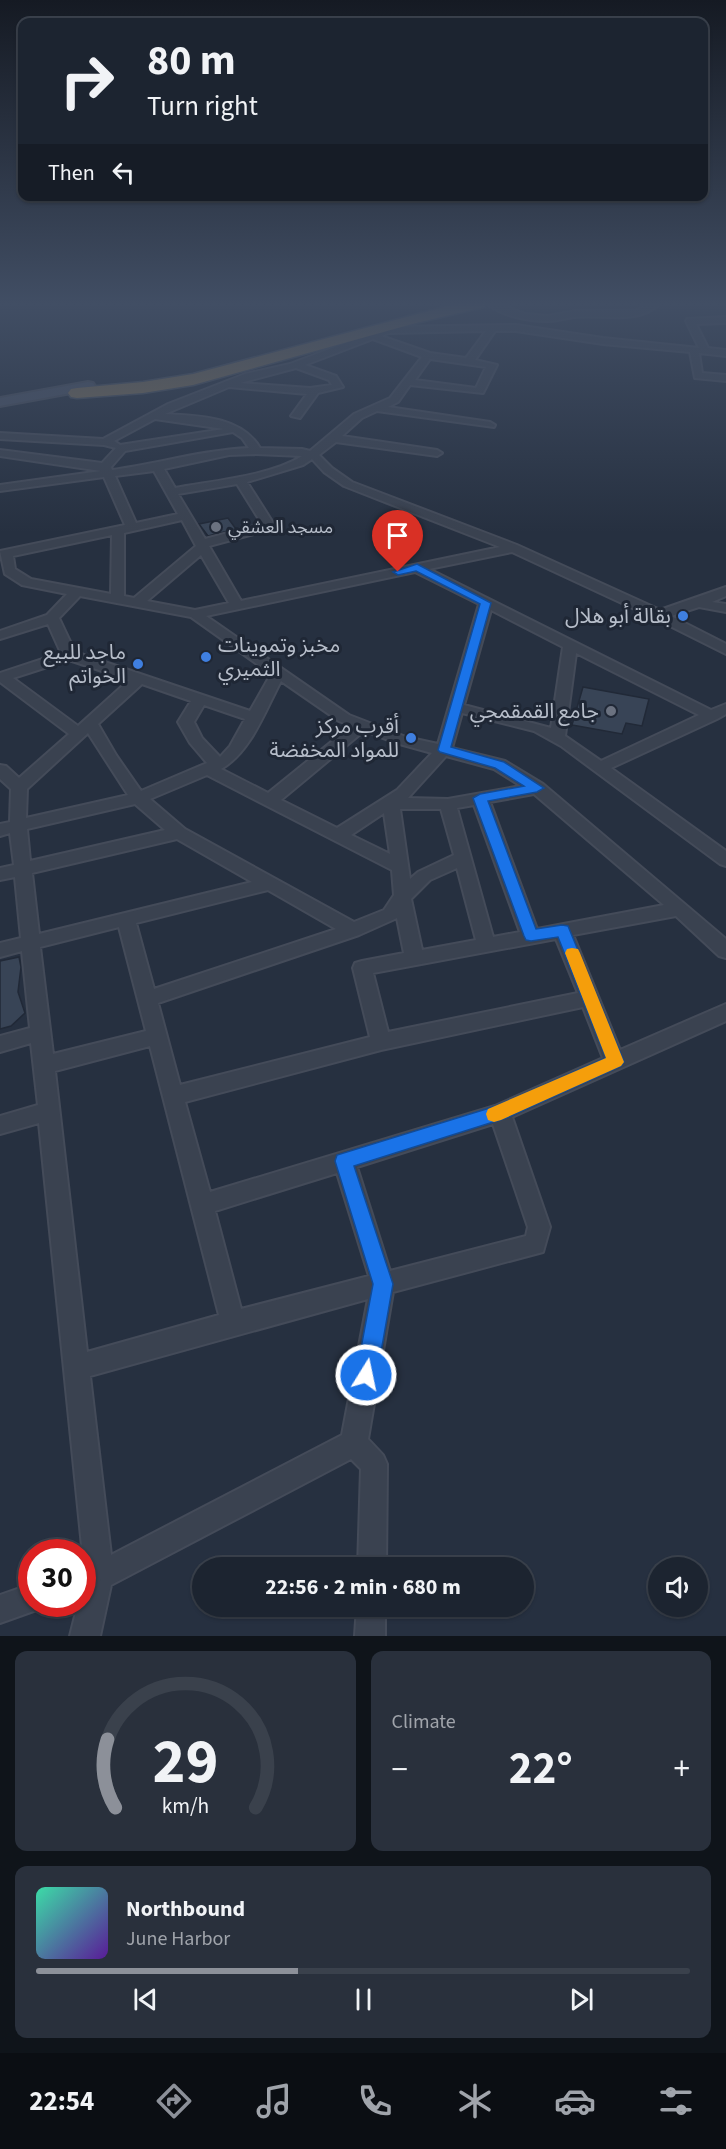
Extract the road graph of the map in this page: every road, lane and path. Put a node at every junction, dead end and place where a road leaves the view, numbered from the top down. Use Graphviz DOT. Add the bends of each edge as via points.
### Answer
graph roads {
  1 [pos="151,380"];
  2 [pos="188,380"];
  3 [pos="237,380"];
  4 [pos="334,380"];
  5 [pos="484,380"];
  6 [pos="408,382"];
  7 [pos="226,385"];
  8 [pos="83,390"];
  9 [pos="314,391"];
  10 [pos="0,402"];
  11 [pos="377,408"];
  12 [pos="0,409"];
  13 [pos="154,416"];
  14 [pos="296,416"];
  15 [pos="490,425"];
  16 [pos="235,430"];
  17 [pos="0,436"];
  18 [pos="334,438"];
  19 [pos="105,442"];
  20 [pos="122,447"];
  21 [pos="256,451"];
  22 [pos="0,453"];
  23 [pos="437,453"];
  24 [pos="311,455"];
  25 [pos="157,466"];
  26 [pos="106,470"];
  27 [pos="240,479"];
  28 [pos="0,488"];
  29 [pos="172,492"];
  30 [pos="186,516"];
  31 [pos="132,527"];
  32 [pos="118,530"];
  33 [pos="0,537"];
  34 [pos="202,545"];
  35 [pos="513,548"];
  36 [pos="2,557"];
  37 [pos="417,568"];
  38 [pos="726,591"];
  39 [pos="76,592"];
  40 [pos="117,599"];
  41 [pos="136,603"];
  42 [pos="486,603"];
  43 [pos="698,603"];
  44 [pos="236,604"];
  45 [pos="726,608"];
  46 [pos="195,614"];
  47 [pos="659,615"];
  48 [pos="51,618"];
  49 [pos="0,635"];
  50 [pos="570,645"];
  51 [pos="726,650"];
  52 [pos="69,655"];
  53 [pos="279,672"];
  54 [pos="1,678"];
  55 [pos="140,678"];
  56 [pos="200,699"];
  57 [pos="456,707"];
  58 [pos="726,708"];
  59 [pos="712,716"];
  60 [pos="254,717"];
  61 [pos="362,724"];
  62 [pos="83,728"];
  63 [pos="557,738"];
  64 [pos="444,750"];
  65 [pos="213,767"];
  66 [pos="598,768"];
  67 [pos="0,770"];
  68 [pos="19,787"];
  69 [pos="537,788"];
  70 [pos="138,798"];
  71 [pos="480,798"];
  72 [pos="269,801"];
  73 [pos="390,803"];
  74 [pos="448,804"];
  75 [pos="9,828"];
  76 [pos="179,833"];
  77 [pos="337,836"];
  78 [pos="463,858"];
  79 [pos="726,860"];
  80 [pos="400,867"];
  81 [pos="23,869"];
  82 [pos="0,874"];
  83 [pos="268,884"];
  84 [pos="402,897"];
  85 [pos="679,909"];
  86 [pos="126,919"];
  87 [pos="353,930"];
  88 [pos="562,930"];
  89 [pos="531,936"];
  90 [pos="31,942"];
  91 [pos="486,943"];
  92 [pos="0,950"];
  93 [pos="726,951"];
  94 [pos="414,957"];
  95 [pos="591,998"];
  96 [pos="147,999"];
  97 [pos="726,1012"];
  98 [pos="40,1033"];
  99 [pos="157,1036"];
  100 [pos="381,1041"];
  101 [pos="0,1044"];
  102 [pos="615,1062"];
  103 [pos="44,1065"];
  104 [pos="173,1096"];
  105 [pos="49,1111"];
  106 [pos="500,1113"];
  107 [pos="0,1125"];
  108 [pos="344,1161"];
  109 [pos="202,1205"];
  110 [pos="383,1284"];
  111 [pos="233,1323"];
  112 [pos="76,1368"];
  113 [pos="354,1443"];
  114 [pos="88,1539"];
  115 [pos="372,1557"];
  116 [pos="96,1575"];
  117 [pos="18,1603"];
  118 [pos="0,1609"];
  119 [pos="87,1617"];
  120 [pos="371,1617"];
  121 [pos="85,1636"];
  122 [pos="370,1636"];
  1 -- 8 [label="highway"];
  2 -- 8 [label="highway" via="163,386"];
  3 -- 7 [label="street"];
  4 -- 9 [label="street" via="338,387"];
  5 -- 6 [label="street" via="478,391"];
  6 -- 11 [label="street" via="394,400"];
  7 -- 9 [label="street"];
  7 -- 13 [label="street"];
  8 -- 10 [label="street"];
  8 -- 12 [label="street"];
  9 -- 14 [label="street"];
  11 -- 15 [label="street"];
  11 -- 18 [label="street" via="358,416"];
  13 -- 16 [label="street" via="196,419"];
  13 -- 19 [label="street"];
  16 -- 20 [label="street"];
  16 -- 21 [label="street" via="248,437"];
  17 -- 19 [label="street"];
  18 -- 23 [label="street"];
  18 -- 24 [label="street"];
  19 -- 20 [label="street"];
  20 -- 26 [label="street"];
  21 -- 24 [label="street"];
  21 -- 25 [label="street" via="229,452"];
  22 -- 26 [label="street"];
  24 -- 27 [label="street" via="299,463"];
  24 -- 35 [label="street" via="348,484"];
  25 -- 26 [label="street"];
  25 -- 29 [label="street"];
  26 -- 28 [label="street"];
  26 -- 31 [label="street"];
  27 -- 29 [label="street"];
  27 -- 34 [label="street" via="269,526"];
  29 -- 30 [label="street"];
  30 -- 31 [label="street"];
  30 -- 34 [label="street"];
  31 -- 32 [label="street"];
  32 -- 36 [label="street"];
  32 -- 40 [label="street"];
  33 -- 36 [label="street"];
  34 -- 41 [label="street"];
  34 -- 44 [label="street"];
  35 -- 37 [label="street"];
  35 -- 47 [label="street"];
  36 -- 39 [label="street" via="9,571 27,582"];
  37 -- 42 [label="street"];
  37 -- 44 [label="street"];
  38 -- 43 [label="street"];
  39 -- 40 [label="street"];
  39 -- 48 [label="street"];
  40 -- 41 [label="street"];
  41 -- 46 [label="street"];
  42 -- 50 [label="street"];
  42 -- 57 [label="street"];
  43 -- 45 [label="street"];
  43 -- 47 [label="street"];
  44 -- 46 [label="street"];
  46 -- 53 [label="street"];
  47 -- 51 [label="street"];
  48 -- 49 [label="street"];
  48 -- 52 [label="street"];
  50 -- 59 [label="street"];
  50 -- 63 [label="street"];
  52 -- 54 [label="street"];
  52 -- 55 [label="street"];
  53 -- 60 [label="street"];
  53 -- 61 [label="street" via="344,718"];
  54 -- 62 [label="street"];
  55 -- 56 [label="street"];
  55 -- 62 [label="street"];
  56 -- 60 [label="street"];
  56 -- 65 [label="street" via="186,722"];
  57 -- 63 [label="street" via="539,728"];
  57 -- 64 [label="street"];
  58 -- 59 [label="street"];
  59 -- 66 [label="street"];
  60 -- 65 [label="street" via="236,749"];
  61 -- 64 [label="street" via="401,740"];
  61 -- 72 [label="street"];
  62 -- 68 [label="street"];
  62 -- 70 [label="street" via="109,756"];
  63 -- 66 [label="street"];
  64 -- 69 [label="street" via="499,765"];
  64 -- 73 [label="street"];
  65 -- 70 [label="street"];
  65 -- 72 [label="street"];
  66 -- 79 [label="street"];
  67 -- 68 [label="street"];
  68 -- 75 [label="street"];
  69 -- 71 [label="street"];
  69 -- 85 [label="street"];
  70 -- 75 [label="street"];
  70 -- 76 [label="street"];
  71 -- 74 [label="street"];
  71 -- 89 [label="street"];
  72 -- 77 [label="street"];
  73 -- 74 [label="street"];
  73 -- 77 [label="street"];
  73 -- 80 [label="street"];
  74 -- 78 [label="street"];
  75 -- 81 [label="street"];
  76 -- 81 [label="street"];
  76 -- 83 [label="street"];
  77 -- 80 [label="street"];
  78 -- 84 [label="street" via="424,876"];
  78 -- 91 [label="street"];
  80 -- 84 [label="street"];
  81 -- 82 [label="street"];
  81 -- 90 [label="street"];
  83 -- 86 [label="street"];
  83 -- 87 [label="street"];
  84 -- 87 [label="street" via="390,915"];
  84 -- 94 [label="street"];
  85 -- 88 [label="street"];
  85 -- 93 [label="street"];
  86 -- 90 [label="street"];
  86 -- 96 [label="street"];
  87 -- 96 [label="street"];
  88 -- 89 [label="street"];
  88 -- 95 [label="street"];
  89 -- 91 [label="street"];
  90 -- 92 [label="street"];
  90 -- 98 [label="street"];
  91 -- 94 [label="street"];
  94 -- 100 [label="street" via="362,968"];
  95 -- 100 [label="street"];
  95 -- 102 [label="street"];
  96 -- 99 [label="street"];
  97 -- 102 [label="street"];
  98 -- 101 [label="street"];
  98 -- 103 [label="street"];
  99 -- 103 [label="street"];
  99 -- 104 [label="street"];
  100 -- 104 [label="street"];
  102 -- 106 [label="street"];
  103 -- 105 [label="street"];
  104 -- 109 [label="street"];
  105 -- 107 [label="street"];
  105 -- 112 [label="street"];
  106 -- 108 [label="street"];
  106 -- 110 [label="street" via="539,1227 535,1244"];
  108 -- 109 [label="street"];
  108 -- 110 [label="street"];
  109 -- 111 [label="street"];
  110 -- 111 [label="street"];
  110 -- 113 [label="street"];
  111 -- 112 [label="street"];
  112 -- 114 [label="street"];
  113 -- 115 [label="street" via="374,1464"];
  113 -- 116 [label="street"];
  117 -- 118 [label="street"];
  119 -- 121 [label="street"];
  120 -- 122 [label="street"];
}
